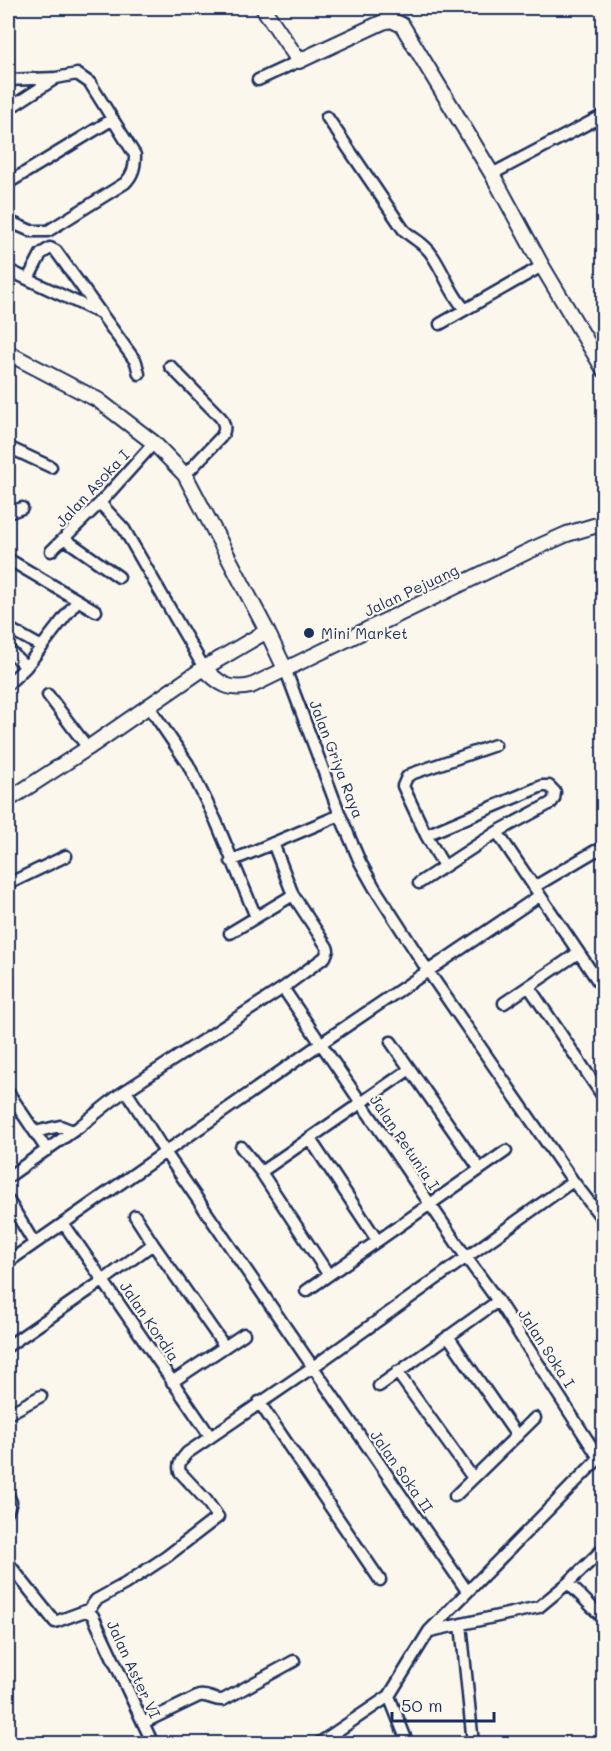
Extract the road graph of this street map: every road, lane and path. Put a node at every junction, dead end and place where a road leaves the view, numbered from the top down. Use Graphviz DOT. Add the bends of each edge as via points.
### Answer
graph roads {
  1 [pos="264,8"];
  2 [pos="299,61"];
  3 [pos="56,78"];
  4 [pos="8,80"];
  5 [pos="258,80"];
  6 [pos="8,109"];
  7 [pos="603,115"];
  8 [pos="327,117"];
  9 [pos="113,119"];
  10 [pos="492,174"];
  11 [pos="8,183"];
  12 [pos="8,221"];
  13 [pos="542,266"];
  14 [pos="8,270"];
  15 [pos="28,279"];
  16 [pos="465,309"];
  17 [pos="103,315"];
  18 [pos="440,324"];
  19 [pos="8,353"];
  20 [pos="170,366"];
  21 [pos="603,370"];
  22 [pos="139,374"];
  23 [pos="154,443"];
  24 [pos="8,447"];
  25 [pos="51,467"];
  26 [pos="185,476"];
  27 [pos="100,503"];
  28 [pos="22,508"];
  29 [pos="8,514"];
  30 [pos="603,523"];
  31 [pos="64,539"];
  32 [pos="51,551"];
  33 [pos="8,559"];
  34 [pos="119,577"];
  35 [pos="77,601"];
  36 [pos="96,611"];
  37 [pos="8,628"];
  38 [pos="267,631"];
  39 [pos="42,647"];
  40 [pos="8,649"];
  41 [pos="26,667"];
  42 [pos="204,668"];
  43 [pos="286,670"];
  44 [pos="8,684"];
  45 [pos="48,694"];
  46 [pos="148,705"];
  47 [pos="495,745"];
  48 [pos="88,748"];
  49 [pos="8,800"];
  50 [pos="340,815"];
  51 [pos="497,832"];
  52 [pos="426,835"];
  53 [pos="273,843"];
  54 [pos="603,851"];
  55 [pos="66,856"];
  56 [pos="231,861"];
  57 [pos="444,867"];
  58 [pos="419,883"];
  59 [pos="8,884"];
  60 [pos="536,891"];
  61 [pos="293,895"];
  62 [pos="256,917"];
  63 [pos="230,933"];
  64 [pos="578,953"];
  65 [pos="428,971"];
  66 [pos="529,987"];
  67 [pos="283,988"];
  68 [pos="603,990"];
  69 [pos="504,1004"];
  70 [pos="391,1042"];
  71 [pos="320,1044"];
  72 [pos="410,1069"];
  73 [pos="126,1091"];
  74 [pos="8,1092"];
  75 [pos="603,1098"];
  76 [pos="360,1103"];
  77 [pos="72,1131"];
  78 [pos="35,1132"];
  79 [pos="310,1139"];
  80 [pos="242,1147"];
  81 [pos="47,1150"];
  82 [pos="506,1151"];
  83 [pos="165,1152"];
  84 [pos="478,1168"];
  85 [pos="261,1172"];
  86 [pos="8,1177"];
  87 [pos="573,1181"];
  88 [pos="8,1200"];
  89 [pos="429,1204"];
  90 [pos="135,1216"];
  91 [pos="603,1221"];
  92 [pos="64,1224"];
  93 [pos="377,1240"];
  94 [pos="34,1243"];
  95 [pos="153,1244"];
  96 [pos="466,1257"];
  97 [pos="8,1262"];
  98 [pos="328,1274"];
  99 [pos="104,1280"];
  100 [pos="306,1291"];
  101 [pos="498,1301"];
  102 [pos="244,1334"];
  103 [pos="448,1336"];
  104 [pos="8,1346"];
  105 [pos="225,1347"];
  106 [pos="313,1367"];
  107 [pos="398,1372"];
  108 [pos="172,1382"];
  109 [pos="379,1386"];
  110 [pos="41,1396"];
  111 [pos="259,1402"];
  112 [pos="8,1414"];
  113 [pos="535,1418"];
  114 [pos="210,1436"];
  115 [pos="517,1436"];
  116 [pos="601,1456"];
  117 [pos="473,1478"];
  118 [pos="8,1495"];
  119 [pos="455,1496"];
  120 [pos="8,1510"];
  121 [pos="603,1548"];
  122 [pos="8,1563"];
  123 [pos="380,1580"];
  124 [pos="568,1583"];
  125 [pos="467,1591"];
  126 [pos="88,1611"];
  127 [pos="603,1620"];
  128 [pos="461,1624"];
  129 [pos="429,1631"];
  130 [pos="294,1661"];
  131 [pos="389,1696"];
  132 [pos="143,1723"];
  133 [pos="153,1743"];
  134 [pos="318,1743"];
  135 [pos="408,1743"];
  136 [pos="473,1743"];
  1 -- 2 [label="street"];
  2 -- 5 [label="street"];
  2 -- 10 [label="street" via="383,21 398,22"];
  3 -- 4 [label="street"];
  3 -- 6 [label="street"];
  3 -- 9 [label="street" via="77,74 82,77"];
  7 -- 10 [label="street"];
  8 -- 16 [label="street" via="403,229 431,252"];
  9 -- 11 [label="street"];
  9 -- 12 [label="street" via="135,155 130,178 48,231 32,231"];
  10 -- 13 [label="street"];
  13 -- 16 [label="street"];
  13 -- 21 [label="street"];
  14 -- 15 [label="street"];
  15 -- 17 [label="street"];
  15 -- 17 [label="street" via="43,251 53,249"];
  16 -- 18 [label="street"];
  17 -- 22 [label="street" via="136,362"];
  19 -- 23 [label="street, Jalan Griya Raya" via="98,400"];
  20 -- 26 [label="street" via="225,424 221,437"];
  23 -- 26 [label="street, Jalan Griya Raya"];
  23 -- 27 [label="street, Jalan Asoka I"];
  24 -- 25 [label="street"];
  26 -- 38 [label="street, Jalan Griya Raya"];
  27 -- 31 [label="street, Jalan Asoka I"];
  27 -- 42 [label="street" via="124,529"];
  28 -- 29 [label="street"];
  30 -- 43 [label="street, Jalan Pejuang" via="531,550"];
  31 -- 32 [label="street, Jalan Asoka I"];
  31 -- 34 [label="street"];
  33 -- 35 [label="street"];
  35 -- 36 [label="street"];
  35 -- 39 [label="street"];
  37 -- 39 [label="street"];
  38 -- 42 [label="street"];
  38 -- 43 [label="street, Jalan Griya Raya"];
  39 -- 41 [label="street"];
  40 -- 41 [label="street"];
  41 -- 44 [label="street"];
  42 -- 43 [label="street, Jalan Pejuang" via="231,688 251,686"];
  42 -- 46 [label="street"];
  43 -- 50 [label="street, Jalan Griya Raya"];
  45 -- 48 [label="street"];
  46 -- 48 [label="street"];
  46 -- 56 [label="street" via="188,764"];
  47 -- 52 [label="street" via="407,777 403,786"];
  48 -- 49 [label="street"];
  50 -- 53 [label="street"];
  50 -- 65 [label="street, Jalan Griya Raya" via="374,887"];
  51 -- 52 [label="street" via="551,803 555,797 552,788 542,786"];
  51 -- 57 [label="street"];
  51 -- 60 [label="street"];
  52 -- 57 [label="street"];
  53 -- 56 [label="street"];
  53 -- 61 [label="street"];
  54 -- 60 [label="street" via="595,851"];
  55 -- 59 [label="street"];
  56 -- 62 [label="street"];
  57 -- 58 [label="street"];
  60 -- 64 [label="street"];
  60 -- 65 [label="street"];
  61 -- 62 [label="street"];
  61 -- 67 [label="street" via="328,950 325,957"];
  62 -- 63 [label="street"];
  64 -- 66 [label="street"];
  64 -- 68 [label="street"];
  65 -- 71 [label="street"];
  65 -- 87 [label="street, Jalan Griya Raya"];
  66 -- 69 [label="street"];
  66 -- 75 [label="street"];
  67 -- 71 [label="street, Jalan Petunia I"];
  67 -- 73 [label="street"];
  70 -- 72 [label="street"];
  71 -- 76 [label="street, Jalan Petunia I"];
  71 -- 83 [label="street"];
  72 -- 76 [label="street"];
  72 -- 84 [label="street"];
  73 -- 77 [label="street"];
  73 -- 83 [label="street, Jalan Soka II"];
  74 -- 78 [label="street"];
  76 -- 79 [label="street"];
  76 -- 89 [label="street, Jalan Petunia I"];
  77 -- 78 [label="street" via="60,1126"];
  77 -- 81 [label="street"];
  78 -- 81 [label="street"];
  79 -- 85 [label="street"];
  79 -- 93 [label="street"];
  80 -- 85 [label="street"];
  81 -- 86 [label="street"];
  82 -- 84 [label="street"];
  83 -- 92 [label="street"];
  83 -- 106 [label="street, Jalan Soka II"];
  84 -- 89 [label="street"];
  85 -- 98 [label="street"];
  87 -- 91 [label="street, Jalan Griya Raya"];
  87 -- 96 [label="street"];
  88 -- 94 [label="street"];
  89 -- 93 [label="street"];
  89 -- 96 [label="street, Jalan Petunia I"];
  90 -- 95 [label="street"];
  92 -- 94 [label="street"];
  92 -- 99 [label="street, Jalan Kordia"];
  93 -- 98 [label="street"];
  94 -- 97 [label="street"];
  95 -- 99 [label="street"];
  95 -- 105 [label="street"];
  96 -- 101 [label="street, Jalan Soka I"];
  96 -- 106 [label="street"];
  98 -- 100 [label="street"];
  99 -- 104 [label="street"];
  99 -- 108 [label="street, Jalan Kordia"];
  101 -- 103 [label="street"];
  101 -- 116 [label="street, Jalan Soka I"];
  102 -- 105 [label="street"];
  103 -- 107 [label="street"];
  103 -- 115 [label="street"];
  105 -- 108 [label="street"];
  106 -- 111 [label="street"];
  106 -- 125 [label="street, Jalan Soka II"];
  107 -- 109 [label="street"];
  107 -- 117 [label="street"];
  108 -- 114 [label="street, Jalan Kordia"];
  110 -- 112 [label="street"];
  111 -- 114 [label="street"];
  111 -- 123 [label="street"];
  113 -- 115 [label="street"];
  114 -- 126 [label="street" via="187,1453 178,1468 218,1517 166,1557 96,1600"];
  115 -- 117 [label="street"];
  116 -- 125 [label="street"];
  117 -- 119 [label="street"];
  118 -- 120 [label="street"];
  121 -- 124 [label="street"];
  122 -- 126 [label="street, Jalan Aster VI" via="56,1622"];
  124 -- 127 [label="street"];
  124 -- 128 [label="street" via="535,1609"];
  125 -- 129 [label="street"];
  126 -- 132 [label="street, Jalan Aster VI"];
  128 -- 129 [label="street"];
  128 -- 136 [label="street"];
  129 -- 131 [label="street"];
  130 -- 132 [label="street" via="223,1700 199,1696"];
  131 -- 134 [label="street"];
  131 -- 135 [label="street"];
  132 -- 133 [label="street, Jalan Aster VI"];
}
